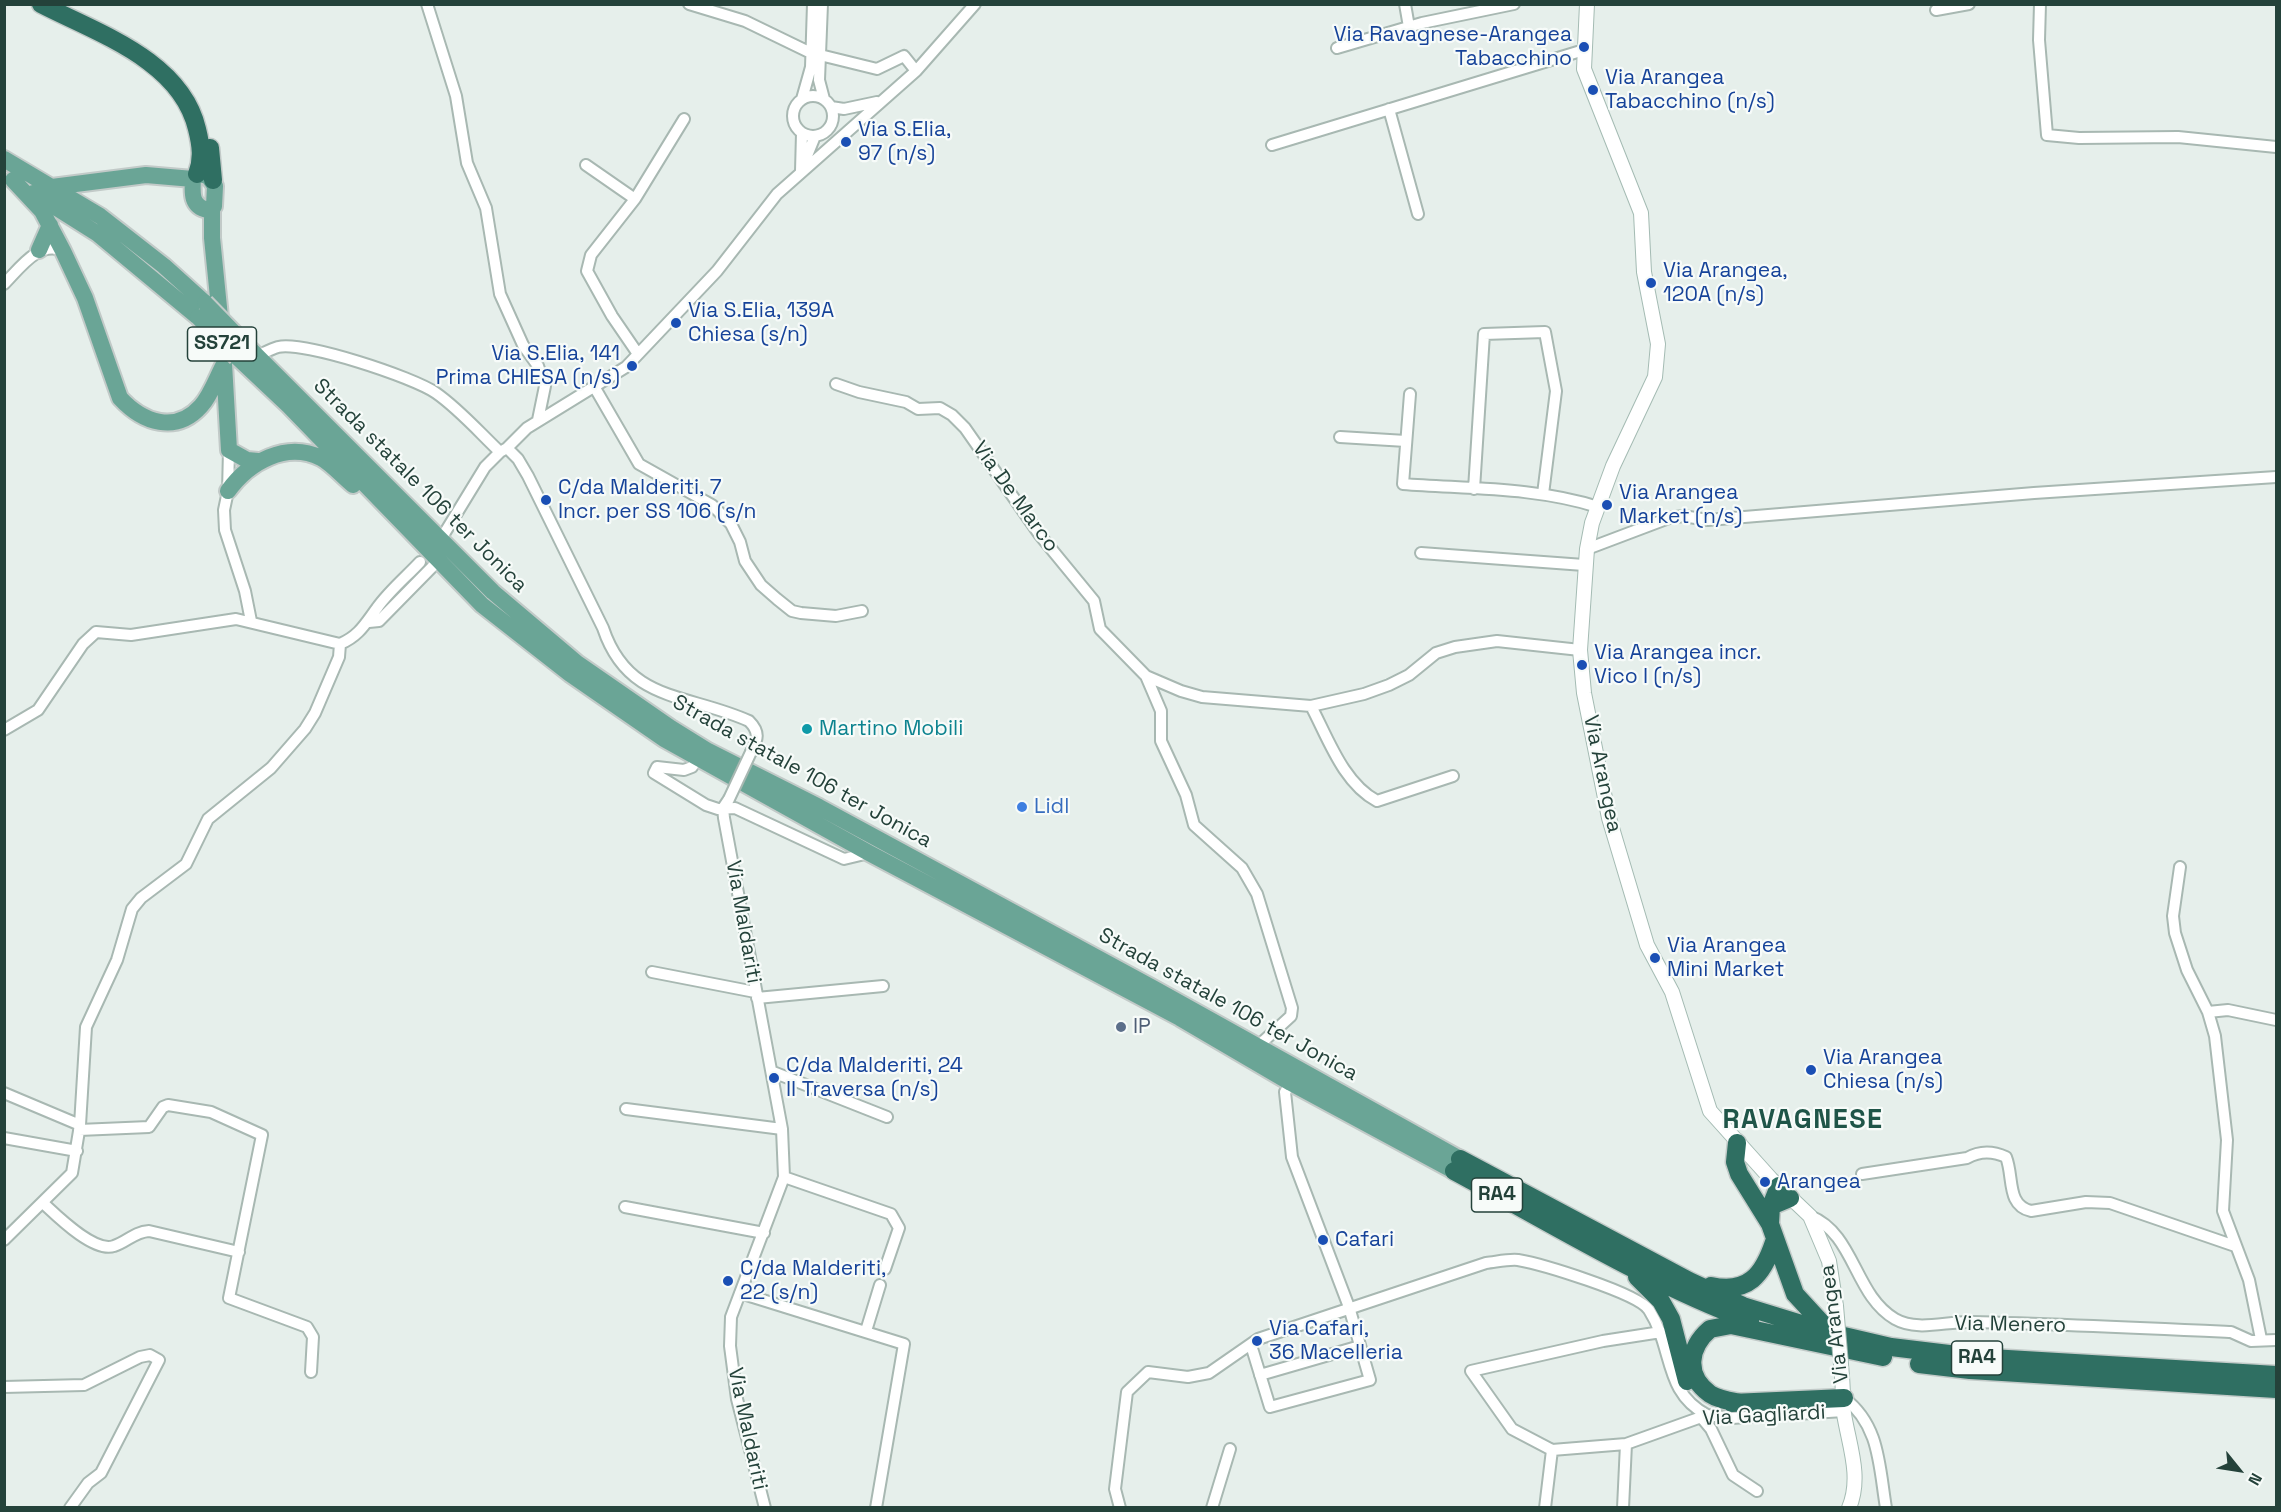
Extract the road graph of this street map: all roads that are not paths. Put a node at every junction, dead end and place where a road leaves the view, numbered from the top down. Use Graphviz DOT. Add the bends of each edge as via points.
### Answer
graph roads {
  1 [pos="41,4"];
  2 [pos="60,4"];
  3 [pos="427,4"];
  4 [pos="689,4"];
  5 [pos="813,4"];
  6 [pos="822,4"];
  7 [pos="975,4"];
  8 [pos="1406,4"];
  9 [pos="1514,4"];
  10 [pos="1587,4"];
  11 [pos="1969,4"];
  12 [pos="2040,4"];
  13 [pos="1936,10"];
  14 [pos="1409,27"];
  15 [pos="1337,48"];
  16 [pos="1584,50"];
  17 [pos="143,52"];
  18 [pos="816,54"];
  19 [pos="916,71"];
  20 [pos="802,99"];
  21 [pos="880,101"];
  22 [pos="828,103"];
  23 [pos="844,109"];
  24 [pos="1389,110"];
  25 [pos="833,118"];
  26 [pos="684,119"];
  27 [pos="802,133"];
  28 [pos="815,136"];
  29 [pos="1272,145"];
  30 [pos="2277,147"];
  31 [pos="4,159"];
  32 [pos="586,165"];
  33 [pos="801,171"];
  34 [pos="9,177"];
  35 [pos="201,178"];
  36 [pos="52,187"];
  37 [pos="635,199"];
  38 [pos="206,208"];
  39 [pos="1419,214"];
  40 [pos="50,225"];
  41 [pos="39,250"];
  42 [pos="63,251"];
  43 [pos="4,284"];
  44 [pos="201,310"];
  45 [pos="638,354"];
  46 [pos="241,356"];
  47 [pos="836,384"];
  48 [pos="595,388"];
  49 [pos="1410,394"];
  50 [pos="538,420"];
  51 [pos="1340,437"];
  52 [pos="1406,441"];
  53 [pos="229,450"];
  54 [pos="503,450"];
  55 [pos="258,461"];
  56 [pos="2277,477"];
  57 [pos="1473,489"];
  58 [pos="228,491"];
  59 [pos="1543,494"];
  60 [pos="1598,507"];
  61 [pos="407,526"];
  62 [pos="444,534"];
  63 [pos="1587,549"];
  64 [pos="1421,553"];
  65 [pos="438,561"];
  66 [pos="420,562"];
  67 [pos="1584,565"];
  68 [pos="862,611"];
  69 [pos="251,621"];
  70 [pos="369,622"];
  71 [pos="340,644"];
  72 [pos="1580,650"];
  73 [pos="1146,676"];
  74 [pos="1311,706"];
  75 [pos="4,730"];
  76 [pos="697,759"];
  77 [pos="1453,776"];
  78 [pos="726,803"];
  79 [pos="869,853"];
  80 [pos="2180,867"];
  81 [pos="652,972"];
  82 [pos="883,986"];
  83 [pos="756,995"];
  84 [pos="2208,1012"];
  85 [pos="2277,1020"];
  86 [pos="1257,1047"];
  87 [pos="773,1072"];
  88 [pos="1291,1083"];
  89 [pos="4,1093"];
  90 [pos="626,1109"];
  91 [pos="887,1117"];
  92 [pos="80,1127"];
  93 [pos="782,1129"];
  94 [pos="4,1137"];
  95 [pos="1737,1143"];
  96 [pos="77,1151"];
  97 [pos="1457,1165"];
  98 [pos="1862,1174"];
  99 [pos="784,1177"];
  100 [pos="1780,1188"];
  101 [pos="43,1203"];
  102 [pos="1764,1203"];
  103 [pos="625,1207"];
  104 [pos="1810,1216"];
  105 [pos="764,1233"];
  106 [pos="1772,1233"];
  107 [pos="4,1240"];
  108 [pos="2235,1246"];
  109 [pos="239,1252"];
  110 [pos="1622,1263"];
  111 [pos="885,1269"];
  112 [pos="1689,1281"];
  113 [pos="880,1285"];
  114 [pos="740,1293"];
  115 [pos="1349,1307"];
  116 [pos="866,1331"];
  117 [pos="1660,1332"];
  118 [pos="1831,1333"];
  119 [pos="1788,1336"];
  120 [pos="2261,1339"];
  121 [pos="2277,1340"];
  122 [pos="1251,1345"];
  123 [pos="1360,1346"];
  124 [pos="311,1372"];
  125 [pos="1260,1375"];
  126 [pos="2277,1375"];
  127 [pos="4,1387"];
  128 [pos="2277,1389"];
  129 [pos="1742,1403"];
  130 [pos="1844,1405"];
  131 [pos="1704,1416"];
  132 [pos="1626,1444"];
  133 [pos="1230,1449"];
  134 [pos="1552,1450"];
  135 [pos="1757,1491"];
  136 [pos="70,1508"];
  137 [pos="765,1508"];
  138 [pos="876,1508"];
  139 [pos="1120,1508"];
  140 [pos="1212,1508"];
  141 [pos="1545,1508"];
  142 [pos="1623,1508"];
  143 [pos="1849,1508"];
  144 [pos="1886,1508"];
  1 -- 17 [label="highway, SS721"];
  2 -- 17 [label="highway, SS721"];
  3 -- 50 [label="street" via="456,96 467,163 486,208 500,294 545,387"];
  4 -- 18 [label="street" via="745,21"];
  5 -- 18 [label="street"];
  6 -- 18 [label="street"];
  7 -- 19 [label="street"];
  8 -- 14 [label="street"];
  9 -- 14 [label="street"];
  10 -- 16 [label="street, Via Arangea"];
  11 -- 13 [label="street"];
  12 -- 30 [label="street" via="2038,40 2047,135 2178,137"];
  14 -- 15 [label="street"];
  16 -- 24 [label="street"];
  16 -- 60 [label="street, Via Arangea" via="1584,69 1641,213 1644,272 1658,345 1649,394 1613,466"];
  17 -- 35 [label="highway, SS721" via="172,81 195,122 201,146"];
  18 -- 19 [label="street" via="877,69 903,56"];
  18 -- 20 [label="street"];
  18 -- 22 [label="street" via="820,88"];
  19 -- 21 [label="street"];
  20 -- 22 [label="street" via="817,96"];
  20 -- 27 [label="street" via="796,105 793,120"];
  21 -- 23 [label="street"];
  21 -- 33 [label="street"];
  22 -- 23 [label="street"];
  22 -- 25 [label="street"];
  23 -- 25 [label="street"];
  24 -- 29 [label="street"];
  24 -- 39 [label="street"];
  25 -- 28 [label="street" via="827,130"];
  26 -- 37 [label="street"];
  27 -- 28 [label="street"];
  27 -- 33 [label="street"];
  28 -- 33 [label="street"];
  31 -- 36 [label="main road, Strada statale 106 ter Jonica"];
  32 -- 37 [label="street"];
  33 -- 45 [label="street" via="777,194 717,271"];
  34 -- 40 [label="main road" via="42,211"];
  34 -- 44 [label="main road, Strada statale 106 ter Jonica" via="98,234"];
  35 -- 36 [label="main road" via="146,175"];
  35 -- 38 [label="main road, SS721" via="194,202"];
  35 -- 38 [label="main road, SS721" via="216,198"];
  36 -- 44 [label="main road, Strada statale 106 ter Jonica" via="100,216 164,266"];
  37 -- 45 [label="street" via="591,255 587,271"];
  38 -- 46 [label="main road, SS721"];
  40 -- 41 [label="main road"];
  40 -- 42 [label="main road"];
  41 -- 42 [label="street"];
  41 -- 43 [label="street"];
  42 -- 46 [label="main road" via="85,298 120,398 144,419 180,421 201,406"];
  44 -- 46 [label="main road, Strada statale 106 ter Jonica, bridge"];
  45 -- 48 [label="street"];
  46 -- 53 [label="main road, SS721"];
  46 -- 54 [label="street" via="289,347 322,352 415,381"];
  46 -- 61 [label="main road, Strada statale 106 ter Jonica"];
  46 -- 86 [label="main road, Strada statale 106 ter Jonica" via="493,592 577,663 662,721 708,751 819,807"];
  47 -- 73 [label="street, Via De Marco" via="906,402 918,409 940,408 952,415 1039,534 1094,601 1100,629"];
  48 -- 50 [label="street"];
  48 -- 68 [label="street" via="639,464 712,506 731,524 745,561 761,585 777,599 801,613 836,616"];
  49 -- 52 [label="street"];
  50 -- 54 [label="street"];
  51 -- 52 [label="street"];
  52 -- 57 [label="street" via="1403,484"];
  53 -- 55 [label="main road"];
  53 -- 58 [label="street, SS721"];
  54 -- 62 [label="street" via="485,467"];
  54 -- 78 [label="street, bridge" via="518,459 528,476 620,664 650,688 749,721 757,732 758,739"];
  55 -- 58 [label="main road" via="241,473"];
  55 -- 61 [label="main road" via="281,454 307,454 322,459 395,525"];
  56 -- 63 [label="street" via="1708,520 1683,516"];
  57 -- 59 [label="street"];
  57 -- 59 [label="street" via="1484,334 1545,332 1556,391"];
  58 -- 69 [label="street, SS721" via="225,530"];
  59 -- 60 [label="street"];
  60 -- 63 [label="street, Via Arangea"];
  61 -- 65 [label="main road, Strada statale 106 ter Jonica"];
  63 -- 67 [label="street, Via Arangea"];
  64 -- 67 [label="street"];
  65 -- 70 [label="street" via="379,621"];
  65 -- 76 [label="main road, Strada statale 106 ter Jonica" via="482,605 570,674"];
  66 -- 70 [label="street" via="376,608"];
  67 -- 72 [label="street, Via Arangea"];
  69 -- 71 [label="street"];
  69 -- 75 [label="street" via="236,619 131,635 96,632 83,644 38,710"];
  70 -- 71 [label="street" via="353,638"];
  71 -- 92 [label="street" via="339,657 305,729 271,768 208,819 186,864 132,909 117,960 86,1027"];
  72 -- 74 [label="street" via="1497,641 1455,647 1436,653 1389,685"];
  72 -- 95 [label="street, Via Arangea" via="1584,693 1609,818 1647,945 1672,992 1710,1111"];
  73 -- 74 [label="street" via="1202,698"];
  73 -- 86 [label="street" via="1161,711 1161,741 1186,795 1194,825 1242,868 1257,894 1292,1008 1291,1016"];
  74 -- 77 [label="street" via="1347,774 1377,801"];
  76 -- 78 [label="street" via="684,770 657,767 654,773 706,805 718,809"];
  76 -- 79 [label="main road, Strada statale 106 ter Jonica"];
  78 -- 79 [label="street" via="844,859"];
  78 -- 83 [label="street, Via Maldariti"];
  79 -- 88 [label="main road, Strada statale 106 ter Jonica" via="1180,1018"];
  80 -- 84 [label="street" via="2175,933 2187,970"];
  81 -- 83 [label="street"];
  82 -- 83 [label="street"];
  83 -- 87 [label="street, Via Maldariti"];
  84 -- 85 [label="street" via="2228,1010"];
  84 -- 108 [label="street" via="2216,1043 2227,1140 2223,1211"];
  86 -- 97 [label="main road, Strada statale 106 ter Jonica"];
  87 -- 91 [label="street"];
  87 -- 93 [label="street, Via Maldariti"];
  88 -- 97 [label="main road, Strada statale 106 ter Jonica"];
  88 -- 115 [label="street" via="1286,1092 1292,1157"];
  89 -- 92 [label="street"];
  90 -- 93 [label="street"];
  92 -- 96 [label="street"];
  92 -- 109 [label="street" via="149,1127 168,1105 211,1112 262,1135"];
  93 -- 99 [label="street, Via Maldariti"];
  94 -- 96 [label="street"];
  95 -- 100 [label="street, Via Arangea"];
  95 -- 102 [label="highway" via="1735,1162 1739,1174"];
  96 -- 101 [label="street" via="68,1180"];
  97 -- 110 [label="highway, RA4"];
  97 -- 112 [label="highway, RA4"];
  98 -- 108 [label="street" via="1967,1158 1976,1152 1999,1154 2006,1157 2015,1203 2021,1209 2110,1203"];
  99 -- 105 [label="street, Via Maldariti"];
  99 -- 111 [label="street" via="891,1214 899,1228"];
  100 -- 102 [label="highway"];
  100 -- 102 [label="highway" via="1762,1188"];
  100 -- 104 [label="street, Via Arangea"];
  101 -- 107 [label="street"];
  101 -- 109 [label="street" via="75,1232 103,1246 115,1246 149,1231"];
  102 -- 106 [label="highway"];
  103 -- 105 [label="street"];
  104 -- 120 [label="street, Via Menero" via="1823,1221 1844,1245 1881,1309 1914,1326 1991,1322 2230,1332 2251,1341"];
  104 -- 130 [label="street, Via Arangea, bridge" via="1829,1261"];
  105 -- 114 [label="street, Via Maldariti"];
  106 -- 112 [label="highway" via="1762,1269 1746,1284 1726,1288"];
  106 -- 118 [label="highway" via="1796,1294"];
  108 -- 120 [label="street" via="2255,1298"];
  109 -- 124 [label="street" via="229,1298 307,1327 312,1337"];
  110 -- 119 [label="highway, RA4" via="1716,1309"];
  110 -- 129 [label="highway" via="1656,1295 1671,1319 1690,1387 1714,1404"];
  112 -- 118 [label="highway, RA4" via="1743,1306"];
  113 -- 116 [label="street"];
  114 -- 116 [label="street"];
  114 -- 137 [label="street, Via Maldariti" via="731,1317 730,1346 737,1399"];
  115 -- 117 [label="street" via="1486,1263 1517,1260 1626,1294 1648,1308"];
  115 -- 122 [label="street"];
  115 -- 123 [label="street"];
  116 -- 138 [label="street" via="904,1344"];
  117 -- 131 [label="street" via="1679,1393"];
  117 -- 134 [label="street" via="1471,1371 1512,1429"];
  118 -- 126 [label="highway, RA4" via="1891,1347 1962,1356"];
  119 -- 128 [label="highway, RA4" via="1918,1364 1971,1370"];
  119 -- 129 [label="highway" via="1720,1325 1700,1338 1693,1349 1691,1368 1698,1382 1710,1394"];
  120 -- 121 [label="street, Via Menero"];
  122 -- 125 [label="street"];
  122 -- 139 [label="street" via="1209,1373 1188,1377 1148,1372 1127,1392 1115,1489"];
  123 -- 125 [label="street"];
  123 -- 125 [label="street" via="1370,1380 1270,1407"];
  127 -- 136 [label="street" via="84,1385 140,1357 150,1355 159,1360 101,1473 87,1483"];
  129 -- 130 [label="highway"];
  130 -- 131 [label="street, Via Gagliardi" via="1732,1418"];
  130 -- 143 [label="street, Via Arangea" via="1856,1475 1855,1495"];
  130 -- 144 [label="street" via="1861,1410 1875,1441"];
  131 -- 132 [label="street, Via Gagliardi"];
  131 -- 135 [label="street" via="1733,1475"];
  132 -- 134 [label="street, Via Gagliardi"];
  132 -- 142 [label="street"];
  133 -- 140 [label="street"];
  134 -- 141 [label="street"];
}
